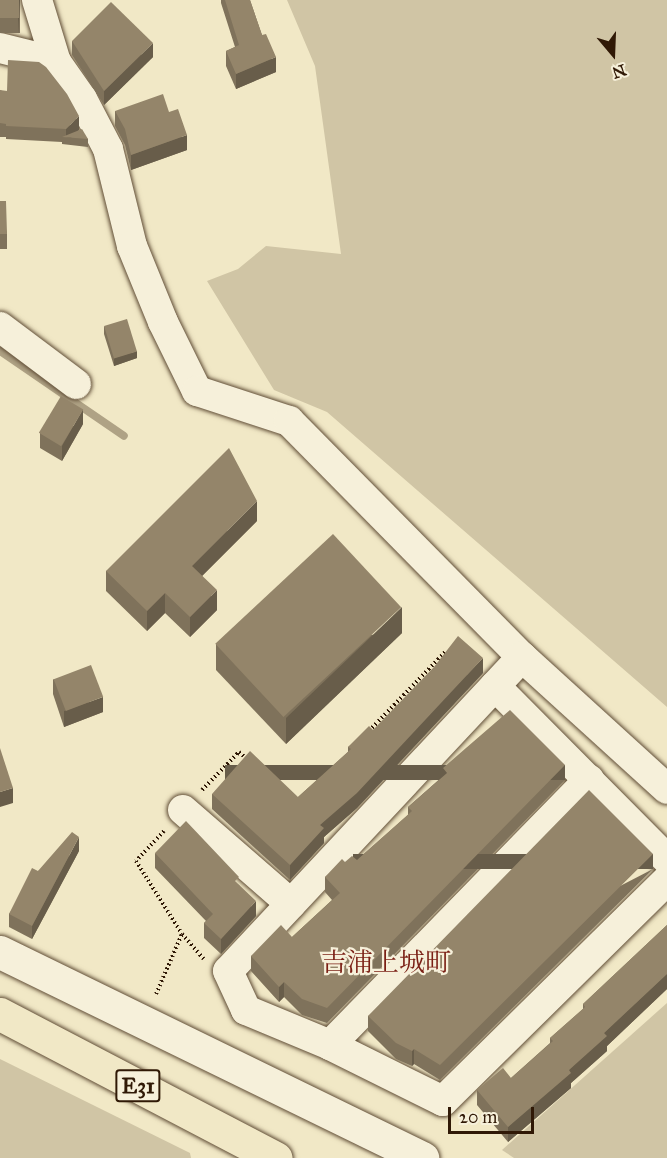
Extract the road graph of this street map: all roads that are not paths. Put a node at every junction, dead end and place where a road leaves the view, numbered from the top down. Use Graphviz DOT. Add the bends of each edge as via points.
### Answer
graph roads {
  1 [pos="37,0"];
  2 [pos="0,48"];
  3 [pos="56,62"];
  4 [pos="0,327"];
  5 [pos="76,384"];
  6 [pos="522,657"];
  7 [pos="495,686"];
  8 [pos="589,780"];
  9 [pos="667,789"];
  10 [pos="183,810"];
  11 [pos="667,859"];
  12 [pos="667,880"];
  13 [pos="291,904"];
  14 [pos="0,952"];
  15 [pos="0,1014"];
  16 [pos="330,1045"];
  17 [pos="276,1158"];
  18 [pos="422,1158"];
  1 -- 3 [label="street"];
  2 -- 3 [label="street"];
  3 -- 6 [label="street" via="82,99 108,149 132,246 197,391 289,421"];
  4 -- 5 [label="street"];
  6 -- 7 [label="street"];
  6 -- 9 [label="street"];
  7 -- 8 [label="street"];
  7 -- 13 [label="street"];
  8 -- 11 [label="street"];
  8 -- 16 [label="street"];
  10 -- 13 [label="street"];
  12 -- 16 [label="street" via="443,1101"];
  13 -- 16 [label="street" via="228,971 246,1010"];
  14 -- 18 [label="street"];
  15 -- 17 [label="highway, E31"];
}
